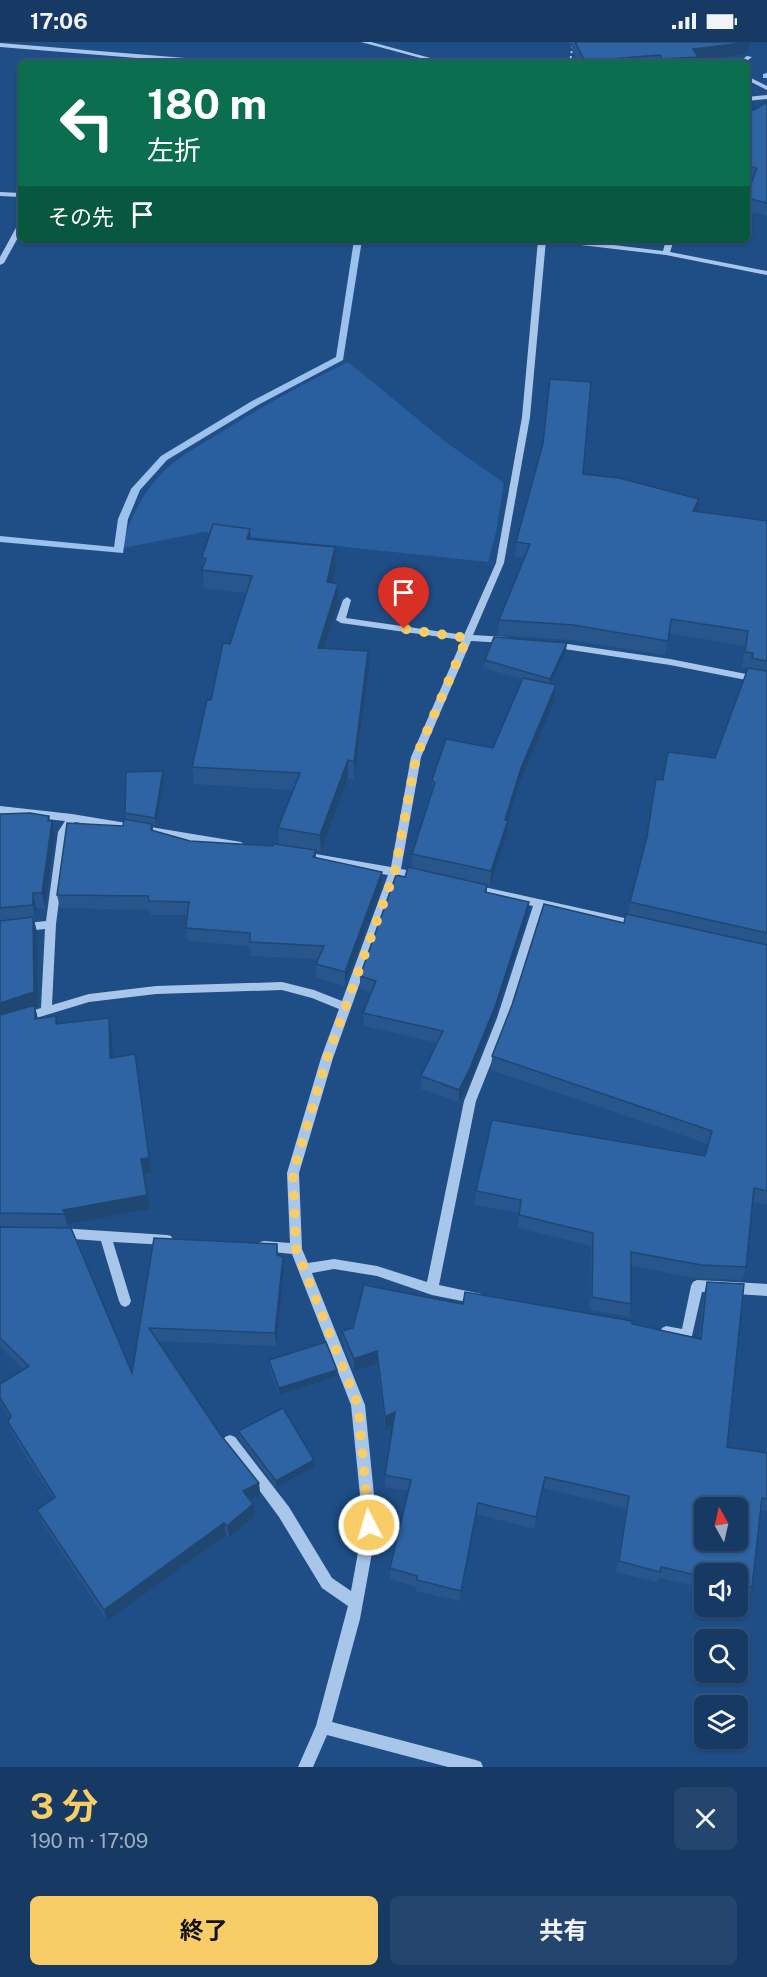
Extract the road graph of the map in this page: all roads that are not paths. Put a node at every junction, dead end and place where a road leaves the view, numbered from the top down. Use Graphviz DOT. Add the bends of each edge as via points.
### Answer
graph roads {
  1 [pos="364,42"];
  2 [pos="0,45"];
  3 [pos="749,57"];
  4 [pos="185,60"];
  5 [pos="433,60"];
  6 [pos="744,60"];
  7 [pos="750,80"];
  8 [pos="767,88"];
  9 [pos="767,97"];
  10 [pos="750,99"];
  11 [pos="0,194"];
  12 [pos="18,195"];
  13 [pos="18,231"];
  14 [pos="542,243"];
  15 [pos="581,243"];
  16 [pos="669,243"];
  17 [pos="666,253"];
  18 [pos="0,263"];
  19 [pos="767,273"];
  20 [pos="346,600"];
  21 [pos="467,638"];
  22 [pos="522,642"];
  23 [pos="545,644"];
  24 [pos="767,681"];
  25 [pos="0,810"];
  26 [pos="72,818"];
  27 [pos="256,848"];
  28 [pos="291,854"];
  29 [pos="395,871"];
  30 [pos="428,878"];
  31 [pos="461,886"];
  32 [pos="539,903"];
  33 [pos="51,924"];
  34 [pos="653,929"];
  35 [pos="0,930"];
  36 [pos="346,1007"];
  37 [pos="46,1010"];
  38 [pos="0,1025"];
  39 [pos="52,1233"];
  40 [pos="105,1235"];
  41 [pos="186,1241"];
  42 [pos="253,1245"];
  43 [pos="296,1249"];
  44 [pos="305,1269"];
  45 [pos="432,1289"];
  46 [pos="767,1290"];
  47 [pos="125,1301"];
  48 [pos="495,1301"];
  49 [pos="653,1329"];
  50 [pos="230,1441"];
  51 [pos="356,1603"];
  52 [pos="323,1727"];
  53 [pos="304,1767"];
  54 [pos="476,1767"];
  1 -- 5 [label="street"];
  2 -- 4 [label="street"];
  3 -- 6 [label="street"];
  7 -- 8 [label="street"];
  9 -- 10 [label="street"];
  11 -- 12 [label="street"];
  13 -- 18 [label="street"];
  14 -- 21 [label="street" via="526,417 500,563"];
  15 -- 17 [label="street"];
  16 -- 17 [label="street"];
  17 -- 19 [label="street"];
  20 -- 21 [label="street" via="341,620"];
  21 -- 22 [label="street"];
  21 -- 29 [label="street" via="416,757"];
  23 -- 24 [label="street"];
  25 -- 26 [label="street"];
  26 -- 27 [label="street"];
  26 -- 33 [label="street" via="63,832"];
  28 -- 29 [label="street"];
  29 -- 30 [label="street"];
  29 -- 36 [label="street"];
  31 -- 32 [label="street"];
  32 -- 34 [label="street"];
  32 -- 45 [label="street" via="503,1018 470,1101"];
  33 -- 35 [label="street"];
  33 -- 37 [label="street"];
  36 -- 37 [label="street" via="282,986 156,990 89,998"];
  36 -- 43 [label="street" via="293,1173"];
  37 -- 38 [label="street"];
  39 -- 40 [label="street"];
  40 -- 41 [label="street"];
  40 -- 47 [label="street"];
  42 -- 43 [label="street"];
  43 -- 44 [label="street"];
  44 -- 45 [label="street" via="334,1264 377,1271"];
  44 -- 51 [label="street" via="358,1405 369,1525"];
  45 -- 48 [label="street"];
  46 -- 49 [label="street" via="697,1286 687,1336"];
  50 -- 51 [label="street" via="284,1512 327,1583"];
  51 -- 52 [label="street"];
  52 -- 53 [label="street"];
  52 -- 54 [label="street"];
}
